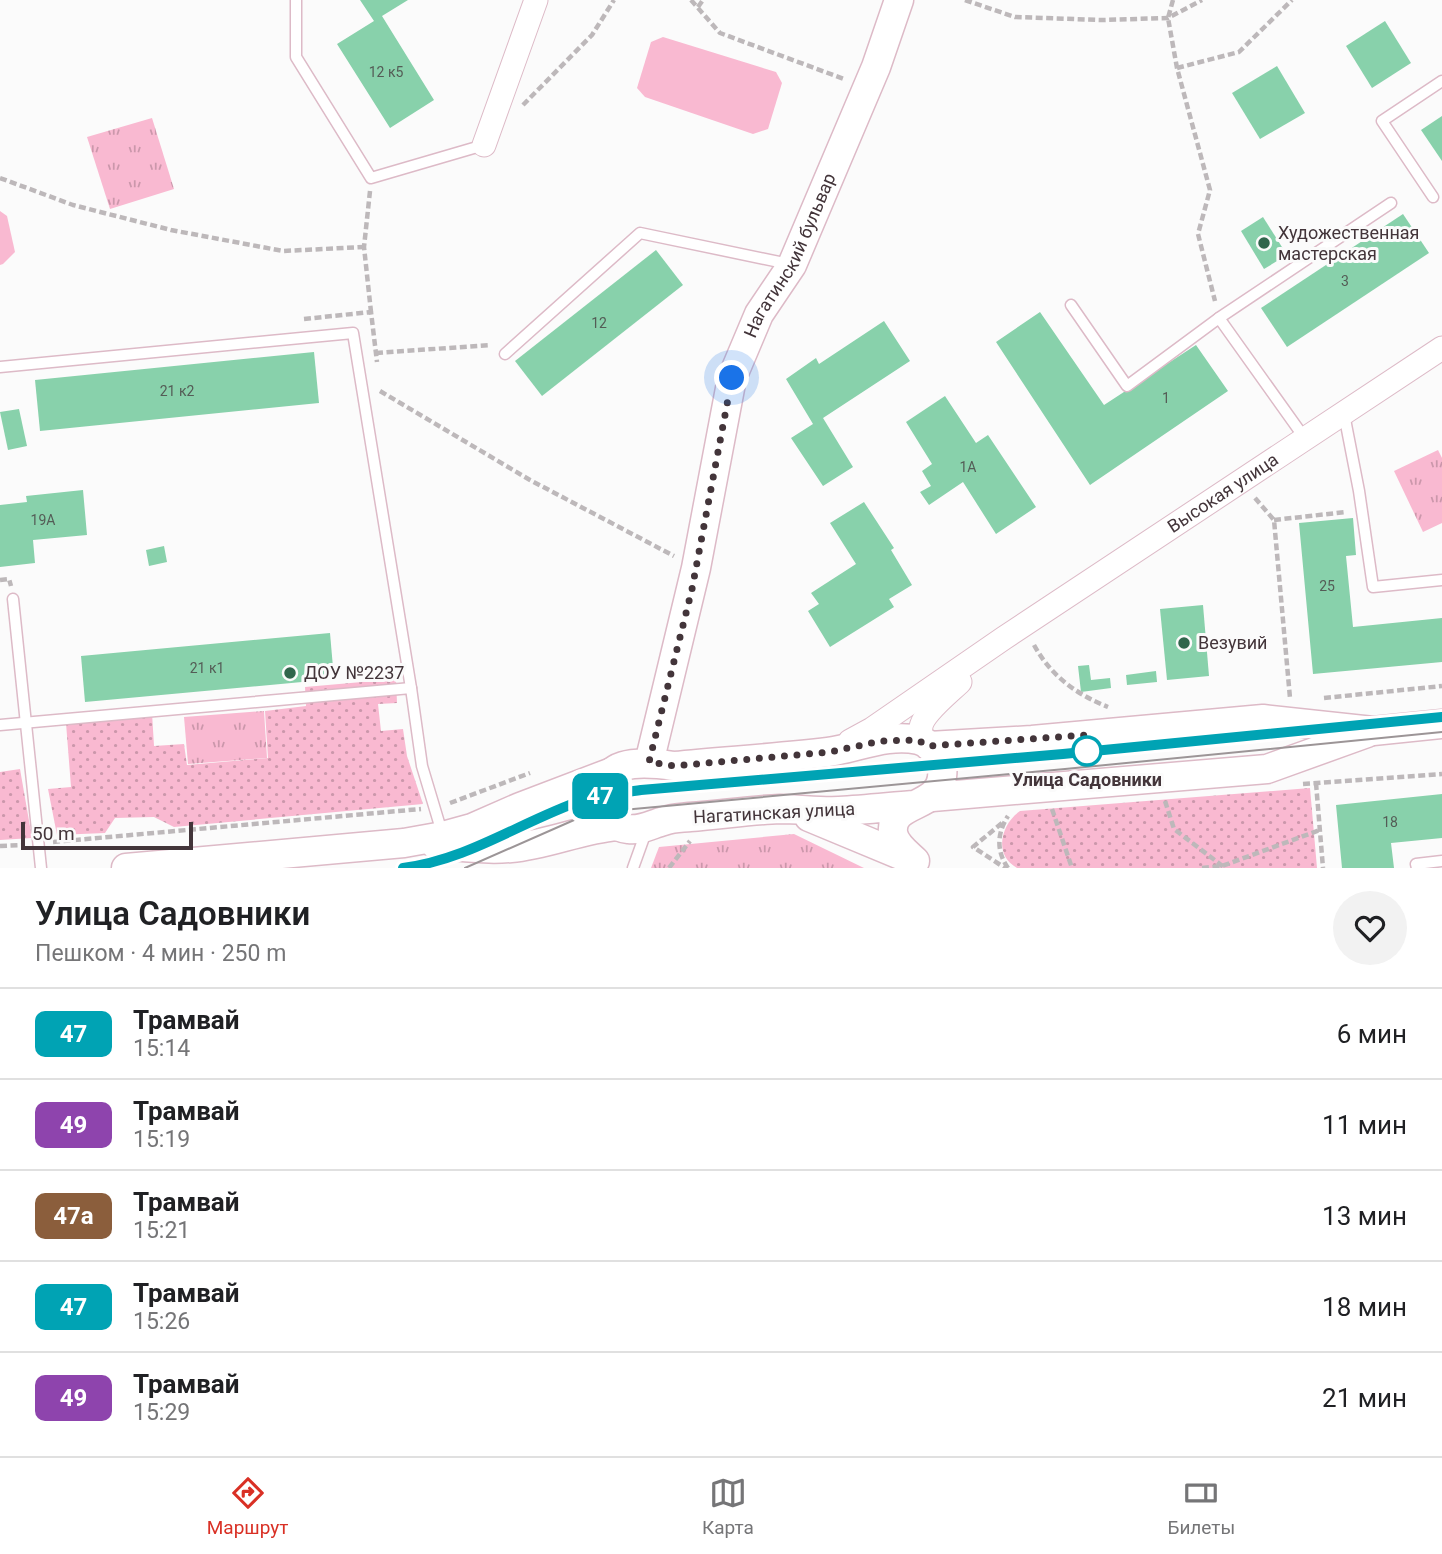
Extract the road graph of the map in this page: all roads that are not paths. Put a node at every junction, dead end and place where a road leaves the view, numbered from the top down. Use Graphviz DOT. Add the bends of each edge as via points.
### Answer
graph roads {
  1 [pos="296,0"];
  2 [pos="536,0"];
  3 [pos="899,0"];
  4 [pos="1442,81"];
  5 [pos="484,145"];
  6 [pos="1433,197"];
  7 [pos="1391,203"];
  8 [pos="792,265"];
  9 [pos="1071,305"];
  10 [pos="1220,318"];
  11 [pos="505,354"];
  12 [pos="1439,356"];
  13 [pos="0,367"];
  14 [pos="1344,414"];
  15 [pos="1306,440"];
  16 [pos="1442,580"];
  17 [pos="13,599"];
  18 [pos="1004,638"];
  19 [pos="411,688"];
  20 [pos="26,723"];
  21 [pos="1442,724"];
  22 [pos="0,725"];
  23 [pos="1373,731"];
  24 [pos="928,745"];
  25 [pos="830,752"];
  26 [pos="649,762"];
  27 [pos="612,772"];
  28 [pos="922,801"];
  29 [pos="778,810"];
  30 [pos="617,825"];
  31 [pos="648,827"];
  32 [pos="443,836"];
  33 [pos="404,843"];
  34 [pos="1442,861"];
  35 [pos="922,865"];
  36 [pos="41,868"];
  37 [pos="126,868"];
  38 [pos="633,868"];
  39 [pos="1417,868"];
  1 -- 5 [label="lane" via="296,57 371,178"];
  2 -- 5 [label="street"];
  3 -- 8 [label="street, Нагатинский бульвар" via="876,67"];
  4 -- 6 [label="lane" via="1382,121"];
  7 -- 10 [label="lane"];
  8 -- 11 [label="lane" via="640,233"];
  8 -- 26 [label="street, Нагатинский бульвар" via="759,314 732,378 691,593"];
  9 -- 10 [label="lane" via="1127,386"];
  10 -- 15 [label="lane"];
  12 -- 14 [label="street, Высокая улица"];
  13 -- 19 [label="lane" via="353,333"];
  14 -- 15 [label="street, Высокая улица"];
  14 -- 16 [label="lane" via="1373,587"];
  15 -- 18 [label="street, Высокая улица"];
  17 -- 20 [label="lane"];
  18 -- 24 [label="street, Высокая улица" via="926,715 920,734"];
  18 -- 25 [label="street, Высокая улица" via="872,729"];
  19 -- 20 [label="lane"];
  19 -- 32 [label="lane" via="422,766"];
  20 -- 22 [label="lane"];
  20 -- 36 [label="lane"];
  21 -- 23 [label="street, Нагатинская улица"];
  23 -- 24 [label="street, Нагатинская улица" via="1263,719"];
  23 -- 28 [label="street, Нагатинская улица" via="1267,769"];
  24 -- 25 [label="street, Нагатинская улица" via="917,740 881,741"];
  24 -- 28 [label="street" via="942,764 942,780"];
  25 -- 26 [label="street, Нагатинская улица" via="674,766"];
  26 -- 27 [label="street, Нагатинская улица"];
  27 -- 30 [label="street" via="602,796 604,811"];
  27 -- 32 [label="street, Нагатинская улица"];
  28 -- 29 [label="street, Нагатинская улица" via="838,811"];
  28 -- 35 [label="street" via="899,814 893,833"];
  29 -- 31 [label="street, Нагатинская улица" via="667,820"];
  29 -- 35 [label="street" via="815,819"];
  30 -- 31 [label="street, Нагатинская улица" via="637,830"];
  30 -- 33 [label="street, Нагатинская улица" via="512,848"];
  31 -- 38 [label="lane"];
  32 -- 33 [label="street, Нагатинская улица"];
  33 -- 37 [label="street, Нагатинская улица"];
  34 -- 39 [label="lane" via="1416,864"];
}
